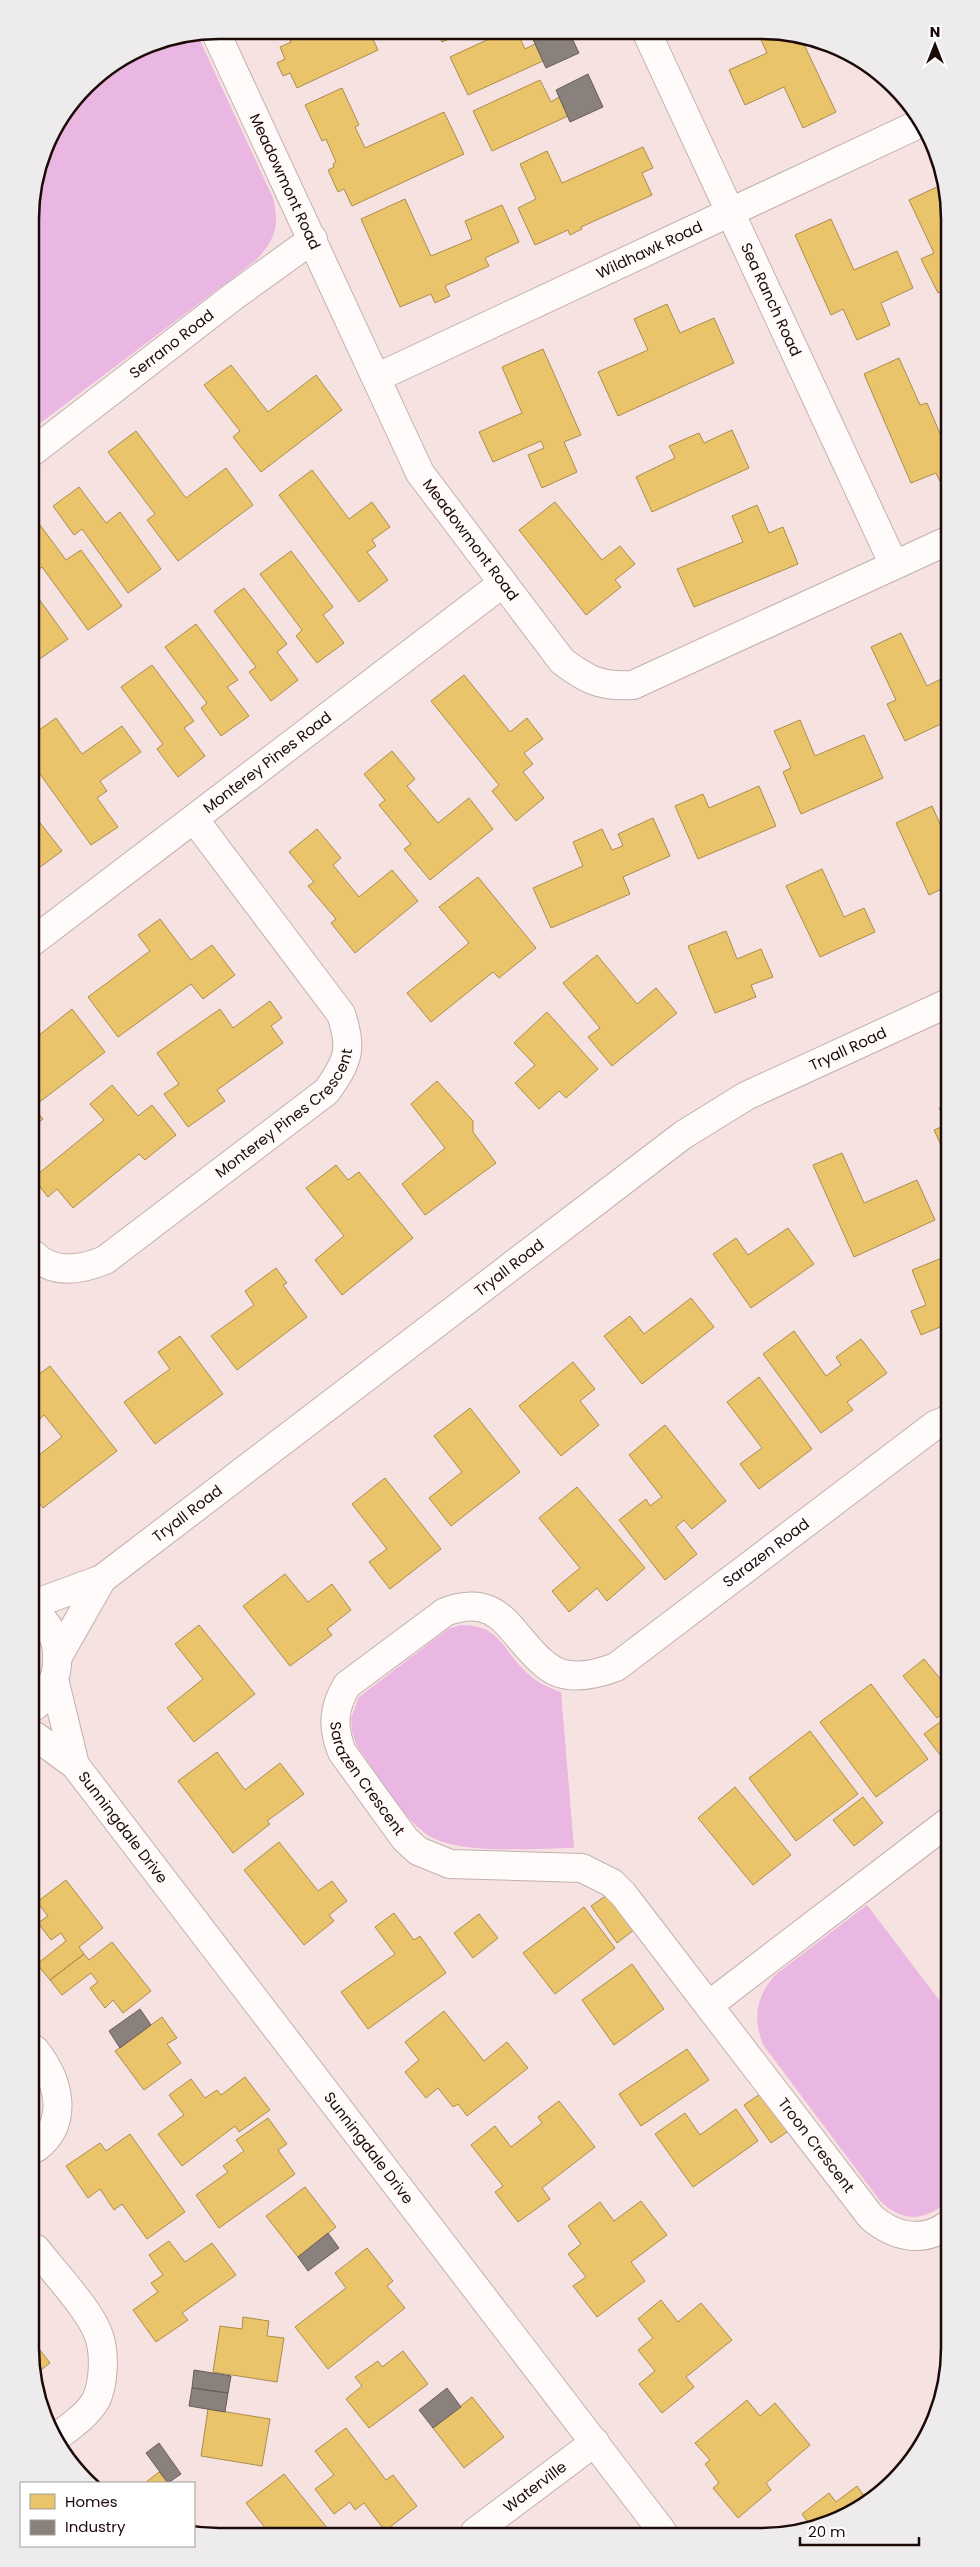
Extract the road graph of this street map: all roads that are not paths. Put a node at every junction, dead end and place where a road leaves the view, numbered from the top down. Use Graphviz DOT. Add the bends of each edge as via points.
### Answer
graph roads {
  1 [pos="219,39"];
  2 [pos="650,39"];
  3 [pos="915,126"];
  4 [pos="730,212"];
  5 [pos="313,239"];
  6 [pos="376,378"];
  7 [pos="39,447"];
  8 [pos="941,544"];
  9 [pos="894,565"];
  10 [pos="503,583"];
  11 [pos="194,819"];
  12 [pos="39,937"];
  13 [pos="941,1006"];
  14 [pos="39,1258"];
  15 [pos="941,1422"];
  16 [pos="102,1579"];
  17 [pos="39,1602"];
  18 [pos="39,1618"];
  19 [pos="56,1668"];
  20 [pos="580,1676"];
  21 [pos="39,1701"];
  22 [pos="39,1739"];
  23 [pos="75,1765"];
  24 [pos="941,1827"];
  25 [pos="565,1866"];
  26 [pos="708,2005"];
  27 [pos="39,2054"];
  28 [pos="39,2145"];
  29 [pos="941,2229"];
  30 [pos="39,2253"];
  31 [pos="60,2434"];
  32 [pos="595,2442"];
  33 [pos="480,2528"];
  34 [pos="660,2528"];
  1 -- 5 [label="street, Meadowmont Road"];
  2 -- 4 [label="street, Sea Ranch Road"];
  3 -- 4 [label="street, Wildhawk Road"];
  4 -- 6 [label="street, Wildhawk Road"];
  4 -- 9 [label="street, Sea Ranch Road"];
  5 -- 6 [label="street, Meadowmont Road"];
  5 -- 7 [label="street, Serrano Road"];
  6 -- 10 [label="street, Meadowmont Road" via="420,473"];
  8 -- 9 [label="street, Meadowmont Road"];
  9 -- 10 [label="street, Meadowmont Road" via="652,677 633,685 613,686 596,682 562,661"];
  10 -- 11 [label="street, Monterey Pines Road"];
  11 -- 12 [label="street, Monterey Pines Road"];
  11 -- 14 [label="street, Monterey Pines Crescent" via="341,1014 348,1049 343,1068 327,1090 105,1260 85,1268 58,1269"];
  13 -- 16 [label="street, Tryall Road" via="746,1096 683,1135"];
  15 -- 20 [label="street, Sarazen Road" via="616,1667"];
  16 -- 17 [label="street, Tryall Road"];
  16 -- 19 [label="street, Tryall Road"];
  18 -- 19 [label="street, Sunningdale Drive" via="50,1630 56,1647"];
  19 -- 21 [label="street, Tryall Road" via="48,1693"];
  19 -- 23 [label="street, Sunningdale Drive"];
  20 -- 25 [label="street, Sarazen Crescent" via="558,1672 547,1666 500,1616 474,1606 459,1607 445,1612 347,1685 338,1700 334,1717 335,1735 342,1752 406,1840 418,1851 450,1864"];
  22 -- 23 [label="street, Sunningdale Drive"];
  23 -- 32 [label="street, Sunningdale Drive"];
  24 -- 26 [label="street"];
  25 -- 26 [label="street, Troon Crescent" via="582,1868 612,1883"];
  26 -- 29 [label="street, Troon Crescent" via="871,2217 881,2226 907,2237"];
  27 -- 28 [label="street" via="55,2086 57,2109 55,2127"];
  30 -- 31 [label="street" via="99,2336 102,2365 95,2401"];
  32 -- 33 [label="street, Waterville"];
  32 -- 34 [label="street, Sunningdale Drive"];
}
